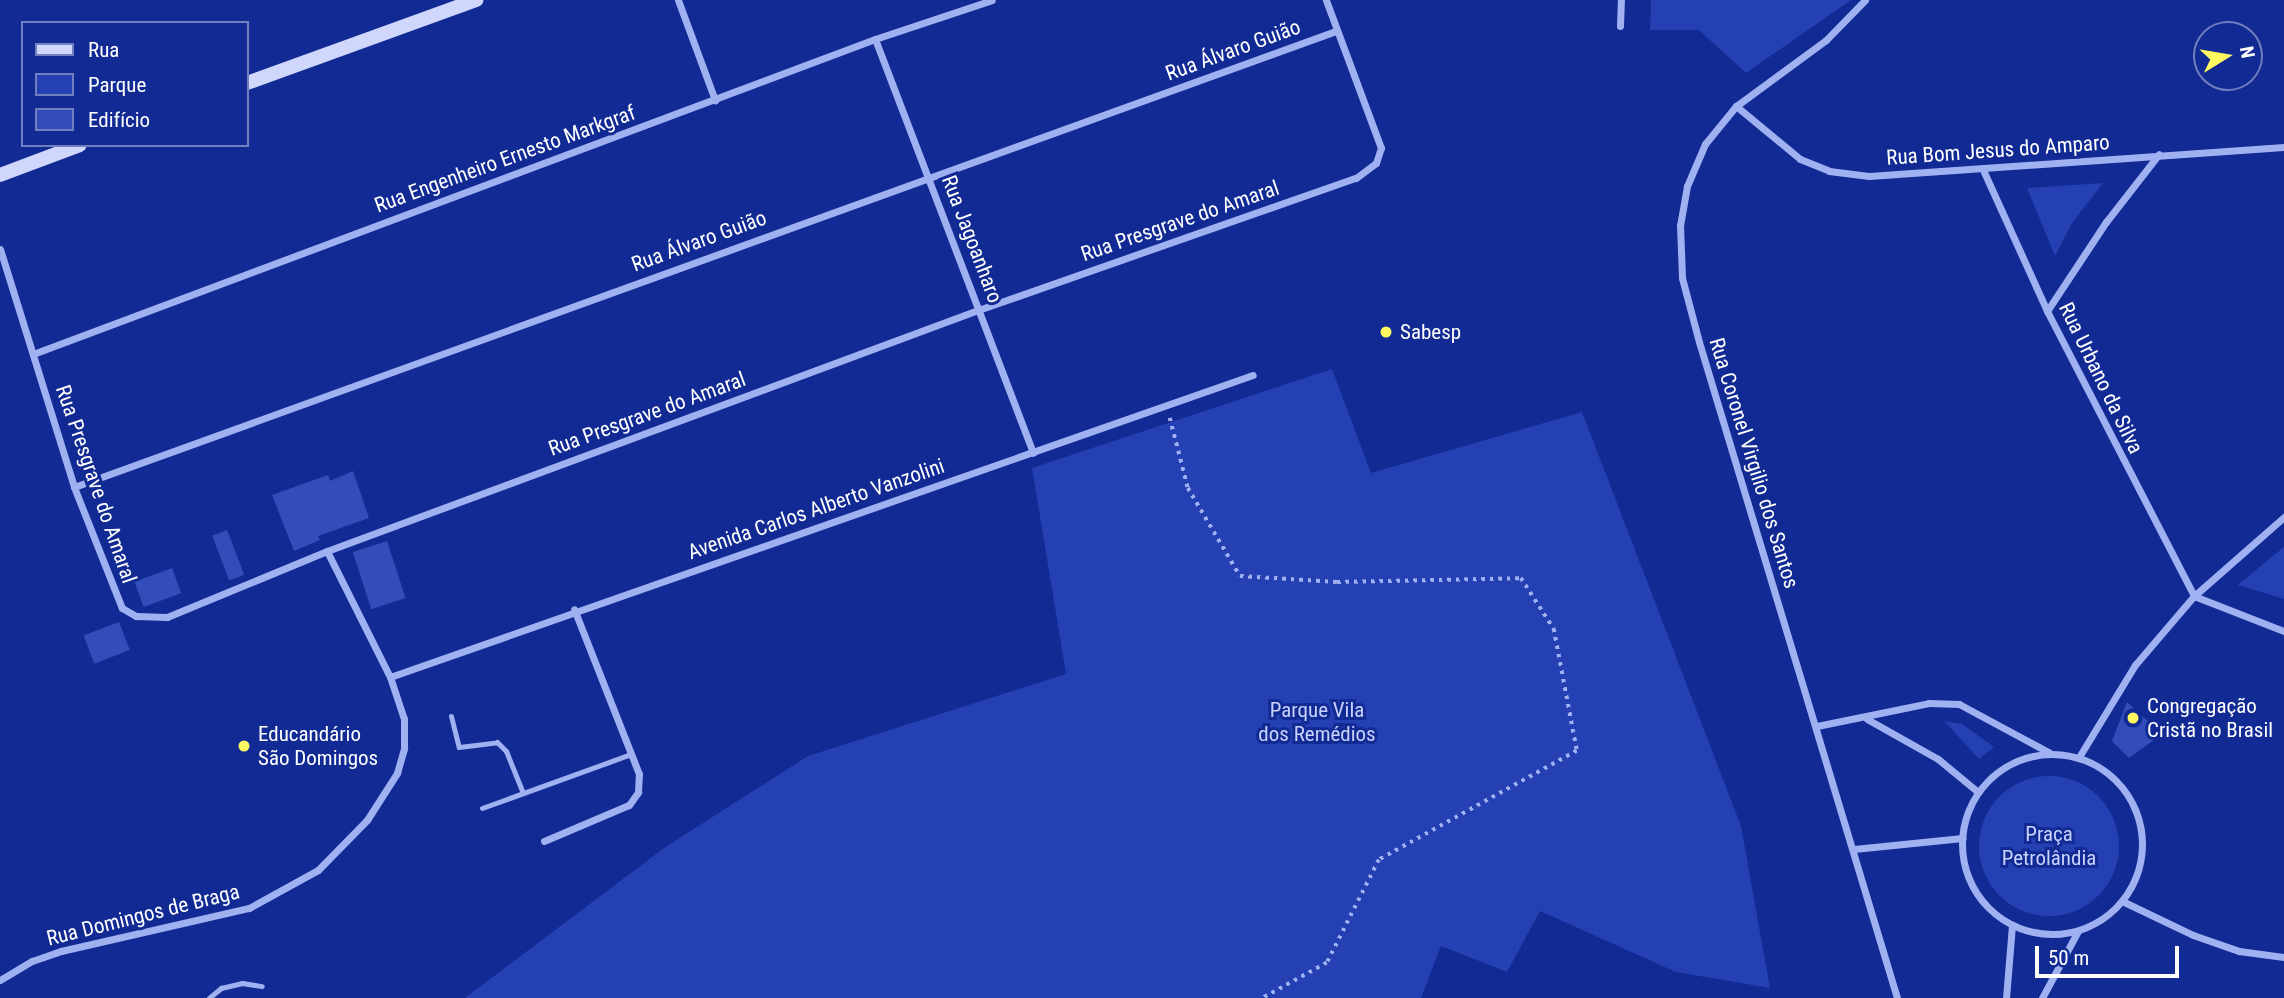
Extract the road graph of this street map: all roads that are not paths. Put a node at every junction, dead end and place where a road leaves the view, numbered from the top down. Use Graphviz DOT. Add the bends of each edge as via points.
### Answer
graph roads {
  1 [pos="476,0"];
  2 [pos="678,0"];
  3 [pos="992,0"];
  4 [pos="1326,0"];
  5 [pos="1621,0"];
  6 [pos="1865,0"];
  7 [pos="1620,26"];
  8 [pos="1336,31"];
  9 [pos="875,39"];
  10 [pos="248,83"];
  11 [pos="715,100"];
  12 [pos="1737,106"];
  13 [pos="75,147"];
  14 [pos="2284,147"];
  15 [pos="2159,154"];
  16 [pos="1984,172"];
  17 [pos="0,175"];
  18 [pos="929,176"];
  19 [pos="0,249"];
  20 [pos="981,309"];
  21 [pos="2047,312"];
  22 [pos="33,354"];
  23 [pos="1253,375"];
  24 [pos="1033,453"];
  25 [pos="74,486"];
  26 [pos="2284,517"];
  27 [pos="327,551"];
  28 [pos="2194,596"];
  29 [pos="575,609"];
  30 [pos="2284,631"];
  31 [pos="390,677"];
  32 [pos="451,716"];
  33 [pos="1866,718"];
  34 [pos="1817,726"];
  35 [pos="631,754"];
  36 [pos="2051,754"];
  37 [pos="2079,757"];
  38 [pos="1978,792"];
  39 [pos="523,793"];
  40 [pos="482,808"];
  41 [pos="1962,838"];
  42 [pos="544,842"];
  43 [pos="1854,849"];
  44 [pos="2122,901"];
  45 [pos="2012,925"];
  46 [pos="2078,931"];
  47 [pos="2284,957"];
  48 [pos="0,980"];
  49 [pos="262,986"];
  50 [pos="209,998"];
  51 [pos="1897,998"];
  52 [pos="2006,998"];
  53 [pos="2042,998"];
  1 -- 10 [label="street"];
  2 -- 11 [label="street"];
  3 -- 9 [label="street, Rua Engenheiro Ernesto Markgraf"];
  4 -- 8 [label="street, Rua Presgrave do Amaral"];
  5 -- 7 [label="street"];
  6 -- 12 [label="street, Rua Coronel Virgilio dos Santos" via="1826,40"];
  8 -- 18 [label="street, Rua Álvaro Guião"];
  8 -- 20 [label="street, Rua Presgrave do Amaral" via="1379,138 1380,155 1369,171"];
  9 -- 11 [label="street, Rua Engenheiro Ernesto Markgraf"];
  9 -- 18 [label="street, Rua Jagoanharo"];
  11 -- 22 [label="street, Rua Engenheiro Ernesto Markgraf"];
  12 -- 16 [label="street, Rua Bom Jesus do Amparo" via="1769,138 1829,172 1869,176"];
  12 -- 34 [label="street, Rua Coronel Virgilio dos Santos" via="1705,144 1687,186 1679,225 1682,278"];
  13 -- 17 [label="street"];
  14 -- 15 [label="street, Rua Bom Jesus do Amparo"];
  15 -- 16 [label="street, Rua Bom Jesus do Amparo"];
  15 -- 21 [label="street" via="2106,222"];
  16 -- 21 [label="street, Rua Urbano da Silva"];
  18 -- 20 [label="street, Rua Jagoanharo"];
  18 -- 25 [label="street, Rua Álvaro Guião"];
  19 -- 22 [label="street, Rua Presgrave do Amaral"];
  20 -- 24 [label="street, Rua Jagoanharo"];
  20 -- 27 [label="street, Rua Presgrave do Amaral"];
  21 -- 28 [label="street, Rua Urbano da Silva"];
  22 -- 25 [label="street, Rua Presgrave do Amaral"];
  23 -- 24 [label="street, Avenida Carlos Alberto Vanzolini"];
  24 -- 29 [label="street, Avenida Carlos Alberto Vanzolini"];
  25 -- 27 [label="street, Rua Presgrave do Amaral" via="122,608 135,616 167,617 192,609"];
  26 -- 28 [label="street"];
  27 -- 31 [label="street, Rua Domingos de Braga"];
  28 -- 30 [label="street"];
  28 -- 37 [label="street" via="2134,666"];
  29 -- 31 [label="street, Avenida Carlos Alberto Vanzolini"];
  29 -- 35 [label="street"];
  31 -- 48 [label="street, Rua Domingos de Braga" via="404,719 404,748 397,773 368,820 318,870 249,908 61,951"];
  32 -- 39 [label="lane" via="459,747 497,742 506,751"];
  33 -- 34 [label="street"];
  33 -- 36 [label="street" via="1929,703 1959,704"];
  33 -- 38 [label="street" via="1938,759"];
  34 -- 43 [label="street, Rua Coronel Virgilio dos Santos"];
  35 -- 39 [label="lane"];
  35 -- 42 [label="street" via="639,774 638,792 629,805"];
  36 -- 37 [label="street"];
  36 -- 38 [label="street" via="2023,758 1998,771"];
  37 -- 44 [label="street" via="2105,771 2125,792 2138,818 2140,856"];
  38 -- 41 [label="street"];
  39 -- 40 [label="lane"];
  41 -- 43 [label="street"];
  41 -- 45 [label="street" via="1964,865 1974,889 1991,910"];
  43 -- 51 [label="street, Rua Coronel Virgilio dos Santos"];
  44 -- 46 [label="street" via="2102,919"];
  44 -- 47 [label="street" via="2239,951"];
  45 -- 46 [label="street" via="2045,934"];
  45 -- 52 [label="street"];
  46 -- 53 [label="street"];
  49 -- 50 [label="lane" via="243,983 221,988"];
}
